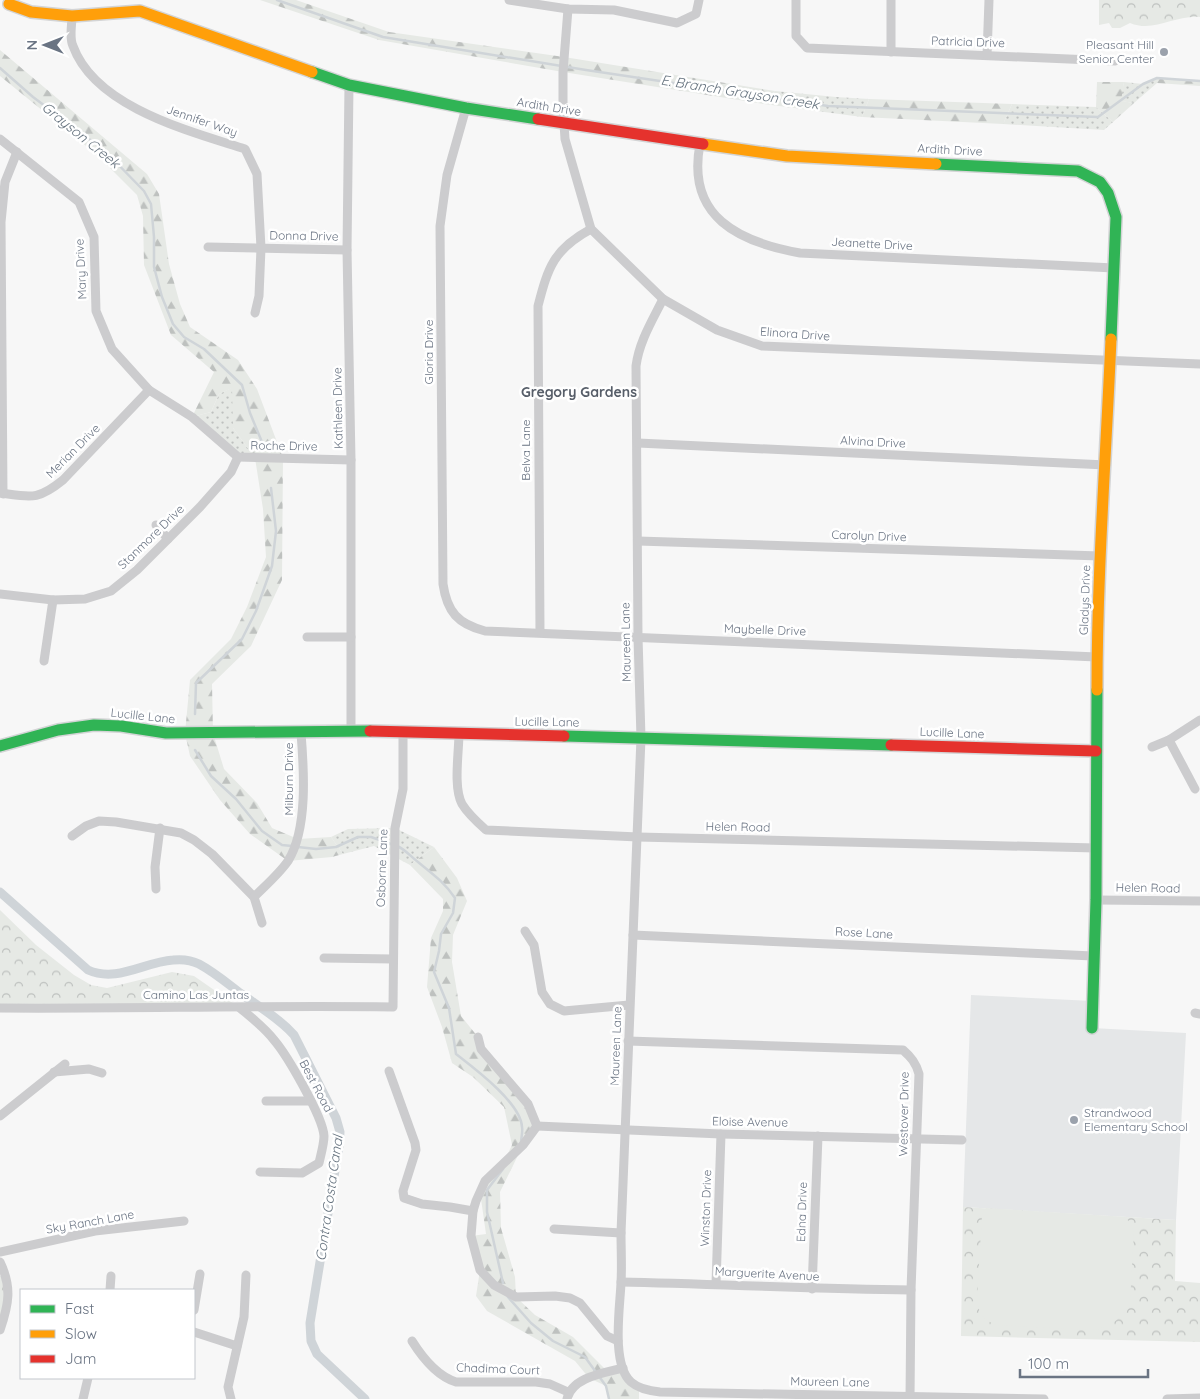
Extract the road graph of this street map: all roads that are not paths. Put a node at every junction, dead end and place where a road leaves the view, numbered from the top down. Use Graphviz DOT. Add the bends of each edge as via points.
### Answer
graph roads {
  1 [pos="508,0"];
  2 [pos="614,0"];
  3 [pos="699,0"];
  4 [pos="796,0"];
  5 [pos="891,0"];
  6 [pos="989,0"];
  7 [pos="525,1"];
  8 [pos="10,4"];
  9 [pos="568,9"];
  10 [pos="614,10"];
  11 [pos="72,16"];
  12 [pos="891,52"];
  13 [pos="987,55"];
  14 [pos="1114,61"];
  15 [pos="349,85"];
  16 [pos="466,108"];
  17 [pos="564,122"];
  18 [pos="0,139"];
  19 [pos="700,144"];
  20 [pos="17,152"];
  21 [pos="1098,179"];
  22 [pos="591,229"];
  23 [pos="208,247"];
  24 [pos="261,248"];
  25 [pos="348,250"];
  26 [pos="1114,268"];
  27 [pos="662,299"];
  28 [pos="255,313"];
  29 [pos="1109,360"];
  30 [pos="1200,364"];
  31 [pos="149,390"];
  32 [pos="638,443"];
  33 [pos="238,458"];
  34 [pos="351,460"];
  35 [pos="1106,465"];
  36 [pos="2,494"];
  37 [pos="156,525"];
  38 [pos="168,539"];
  39 [pos="638,541"];
  40 [pos="1100,556"];
  41 [pos="0,594"];
  42 [pos="445,599"];
  43 [pos="53,600"];
  44 [pos="540,632"];
  45 [pos="307,637"];
  46 [pos="352,637"];
  47 [pos="638,637"];
  48 [pos="1097,657"];
  49 [pos="44,661"];
  50 [pos="1200,720"];
  51 [pos="352,731"];
  52 [pos="402,731"];
  53 [pos="301,733"];
  54 [pos="459,733"];
  55 [pos="642,738"];
  56 [pos="1169,740"];
  57 [pos="0,746"];
  58 [pos="1152,747"];
  59 [pos="1096,751"];
  60 [pos="1195,789"];
  61 [pos="160,828"];
  62 [pos="72,836"];
  63 [pos="638,837"];
  64 [pos="1096,848"];
  65 [pos="156,889"];
  66 [pos="254,897"];
  67 [pos="1096,900"];
  68 [pos="1200,901"];
  69 [pos="262,923"];
  70 [pos="525,931"];
  71 [pos="634,935"];
  72 [pos="1093,956"];
  73 [pos="324,958"];
  74 [pos="393,959"];
  75 [pos="629,1005"];
  76 [pos="244,1007"];
  77 [pos="393,1007"];
  78 [pos="0,1008"];
  79 [pos="1092,1028"];
  80 [pos="478,1037"];
  81 [pos="628,1041"];
  82 [pos="65,1064"];
  83 [pos="389,1071"];
  84 [pos="54,1072"];
  85 [pos="102,1073"];
  86 [pos="266,1101"];
  87 [pos="311,1101"];
  88 [pos="0,1116"];
  89 [pos="537,1126"];
  90 [pos="626,1130"];
  91 [pos="721,1134"];
  92 [pos="818,1136"];
  93 [pos="916,1138"];
  94 [pos="962,1140"];
  95 [pos="260,1172"];
  96 [pos="473,1212"];
  97 [pos="184,1221"];
  98 [pos="554,1229"];
  99 [pos="621,1233"];
  100 [pos="0,1252"];
  101 [pos="0,1262"];
  102 [pos="200,1274"];
  103 [pos="246,1275"];
  104 [pos="111,1276"];
  105 [pos="621,1282"];
  106 [pos="716,1284"];
  107 [pos="110,1289"];
  108 [pos="812,1289"];
  109 [pos="911,1290"];
  110 [pos="195,1304"];
  111 [pos="0,1330"];
  112 [pos="195,1332"];
  113 [pos="412,1341"];
  114 [pos="618,1341"];
  115 [pos="237,1346"];
  116 [pos="623,1368"];
  117 [pos="88,1379"];
  118 [pos="568,1396"];
  119 [pos="910,1397"];
  120 [pos="1200,1398"];
  121 [pos="83,1399"];
  122 [pos="231,1399"];
  123 [pos="1044,1399"];
  124 [pos="1167,1399"];
  1 -- 7 [label="street"];
  2 -- 10 [label="street"];
  3 -- 10 [label="street" via="696,14 677,23"];
  4 -- 12 [label="street, Patricia Drive" via="796,36 806,48"];
  5 -- 12 [label="street"];
  6 -- 13 [label="street"];
  7 -- 9 [label="street"];
  8 -- 11 [label="street, Ardith Drive" via="31,12"];
  9 -- 10 [label="street"];
  9 -- 17 [label="street, Elinora Drive" via="563,72"];
  11 -- 15 [label="street, Ardith Drive" via="140,11"];
  11 -- 24 [label="street, Jennifer Way" via="72,45 84,68 116,98 170,125 245,149 257,174"];
  12 -- 13 [label="street, Patricia Drive"];
  13 -- 14 [label="street, Patricia Drive"];
  15 -- 16 [label="street, Ardith Drive"];
  15 -- 25 [label="street, Kathleen Drive"];
  16 -- 17 [label="street, Ardith Drive"];
  16 -- 42 [label="street, Gloria Drive" via="447,175 440,226"];
  17 -- 19 [label="street, Ardith Drive"];
  17 -- 22 [label="street, Elinora Drive"];
  18 -- 20 [label="street, Mary Drive"];
  19 -- 21 [label="street, Ardith Drive" via="787,156 1078,171"];
  19 -- 26 [label="street, Jeanette Drive" via="697,159 700,190 713,212 734,232 776,249 800,253"];
  20 -- 31 [label="street, Mary Drive" via="79,202 94,237 96,311 112,349"];
  20 -- 36 [label="street" via="5,182 1,222"];
  21 -- 26 [label="street, Gladys Drive" via="1113,202 1116,217"];
  22 -- 27 [label="street, Elinora Drive"];
  22 -- 44 [label="street, Belva Lane" via="573,239 557,255 538,306"];
  23 -- 24 [label="street, Donna Drive"];
  24 -- 25 [label="street, Donna Drive"];
  24 -- 28 [label="street, Jennifer Way"];
  25 -- 34 [label="street, Kathleen Drive"];
  26 -- 29 [label="street, Gladys Drive"];
  27 -- 29 [label="street, Elinora Drive" via="717,330 762,346"];
  27 -- 32 [label="street, Maureen Lane" via="638,354"];
  29 -- 30 [label="street, Elinora Drive"];
  29 -- 35 [label="street, Gladys Drive"];
  31 -- 33 [label="street, Roche Drive" via="192,417"];
  31 -- 36 [label="street, Merian Drive" via="48,492 31,498"];
  32 -- 35 [label="street, Alvina Drive"];
  32 -- 39 [label="street, Maureen Lane"];
  33 -- 34 [label="street, Roche Drive"];
  33 -- 38 [label="street, Stanmore Drive" via="231,472"];
  34 -- 46 [label="street, Kathleen Drive"];
  35 -- 40 [label="street, Gladys Drive"];
  37 -- 38 [label="street"];
  38 -- 43 [label="street, Stanmore Drive" via="111,591 85,599"];
  39 -- 40 [label="street, Carolyn Drive"];
  39 -- 47 [label="street, Maureen Lane"];
  40 -- 48 [label="street, Gladys Drive"];
  41 -- 43 [label="street, Stanmore Drive"];
  42 -- 44 [label="street, Maybelle Drive" via="450,610 470,627 485,631"];
  43 -- 49 [label="street"];
  44 -- 47 [label="street, Maybelle Drive"];
  45 -- 46 [label="street"];
  46 -- 51 [label="street, Kathleen Drive"];
  47 -- 48 [label="street, Maybelle Drive"];
  47 -- 55 [label="street, Maureen Lane"];
  48 -- 59 [label="street, Gladys Drive"];
  50 -- 56 [label="street"];
  51 -- 52 [label="street, Lucille Lane"];
  51 -- 53 [label="street, Lucille Lane"];
  52 -- 54 [label="street, Lucille Lane"];
  52 -- 74 [label="street, Osborne Lane" via="403,789 395,828"];
  53 -- 57 [label="street, Lucille Lane" via="166,734 94,725 55,730"];
  53 -- 66 [label="street, Milburn Drive" via="302,817 298,839 288,861"];
  54 -- 55 [label="street, Lucille Lane"];
  54 -- 63 [label="street, Helen Road" via="457,782 461,802 486,830"];
  55 -- 59 [label="street, Lucille Lane"];
  55 -- 63 [label="street, Maureen Lane"];
  56 -- 58 [label="street"];
  56 -- 60 [label="street"];
  59 -- 64 [label="street, Gladys Drive"];
  61 -- 62 [label="street" via="100,821"];
  61 -- 65 [label="street"];
  61 -- 66 [label="street" via="194,840"];
  63 -- 64 [label="street, Helen Road"];
  63 -- 71 [label="street, Maureen Lane"];
  64 -- 67 [label="street, Gladys Drive"];
  66 -- 69 [label="street"];
  67 -- 68 [label="street, Helen Road"];
  67 -- 72 [label="street, Gladys Drive"];
  70 -- 75 [label="street" via="534,945 542,992 550,1004 564,1010"];
  71 -- 72 [label="street, Rose Lane"];
  71 -- 75 [label="street, Maureen Lane"];
  72 -- 79 [label="street, Gladys Drive"];
  73 -- 74 [label="street"];
  74 -- 77 [label="street, Osborne Lane"];
  75 -- 81 [label="street, Maureen Lane"];
  76 -- 77 [label="street, Camino Las Juntas"];
  76 -- 78 [label="street, Camino Las Juntas"];
  76 -- 87 [label="street, Best Road" via="274,1040"];
  80 -- 89 [label="street" via="481,1049 528,1104"];
  81 -- 90 [label="street, Maureen Lane"];
  81 -- 93 [label="street, Westover Drive" via="903,1050 916,1064 919,1074"];
  82 -- 84 [label="street"];
  83 -- 96 [label="street" via="416,1150 403,1191 404,1198"];
  84 -- 85 [label="street" via="89,1069"];
  84 -- 88 [label="street"];
  86 -- 87 [label="street"];
  87 -- 95 [label="street, Best Road" via="324,1136 319,1162 302,1173"];
  89 -- 90 [label="street, Eloise Avenue"];
  89 -- 96 [label="street" via="486,1181"];
  90 -- 91 [label="street, Eloise Avenue"];
  90 -- 99 [label="street, Maureen Lane"];
  91 -- 92 [label="street, Eloise Avenue"];
  91 -- 106 [label="street, Winston Drive"];
  92 -- 93 [label="street, Eloise Avenue"];
  92 -- 108 [label="street, Edna Drive"];
  93 -- 94 [label="street, Eloise Avenue"];
  93 -- 109 [label="street, Westover Drive"];
  96 -- 114 [label="street" via="471,1236 475,1255 480,1270 494,1285 516,1297 570,1298 580,1303 607,1336"];
  97 -- 100 [label="street, Sky Ranch Lane" via="94,1231"];
  98 -- 99 [label="street"];
  99 -- 105 [label="street, Maureen Lane"];
  101 -- 111 [label="street" via="8,1290 8,1307"];
  102 -- 110 [label="street"];
  103 -- 115 [label="street" via="244,1317"];
  104 -- 107 [label="street"];
  105 -- 106 [label="street, Marguerite Avenue"];
  105 -- 114 [label="street, Maureen Lane"];
  106 -- 108 [label="street, Marguerite Avenue"];
  108 -- 109 [label="street, Marguerite Avenue"];
  109 -- 119 [label="street, Westover Drive"];
  112 -- 115 [label="street"];
  113 -- 118 [label="street, Chadima Court" via="422,1356 446,1379 456,1382 536,1382 550,1384"];
  114 -- 116 [label="street, Maureen Lane"];
  115 -- 122 [label="street" via="228,1387"];
  116 -- 118 [label="street" via="579,1383"];
  116 -- 119 [label="street, Maureen Lane" via="630,1381 660,1392"];
  117 -- 121 [label="street"];
  119 -- 123 [label="street, Maureen Lane"];
  120 -- 124 [label="street"];
}
